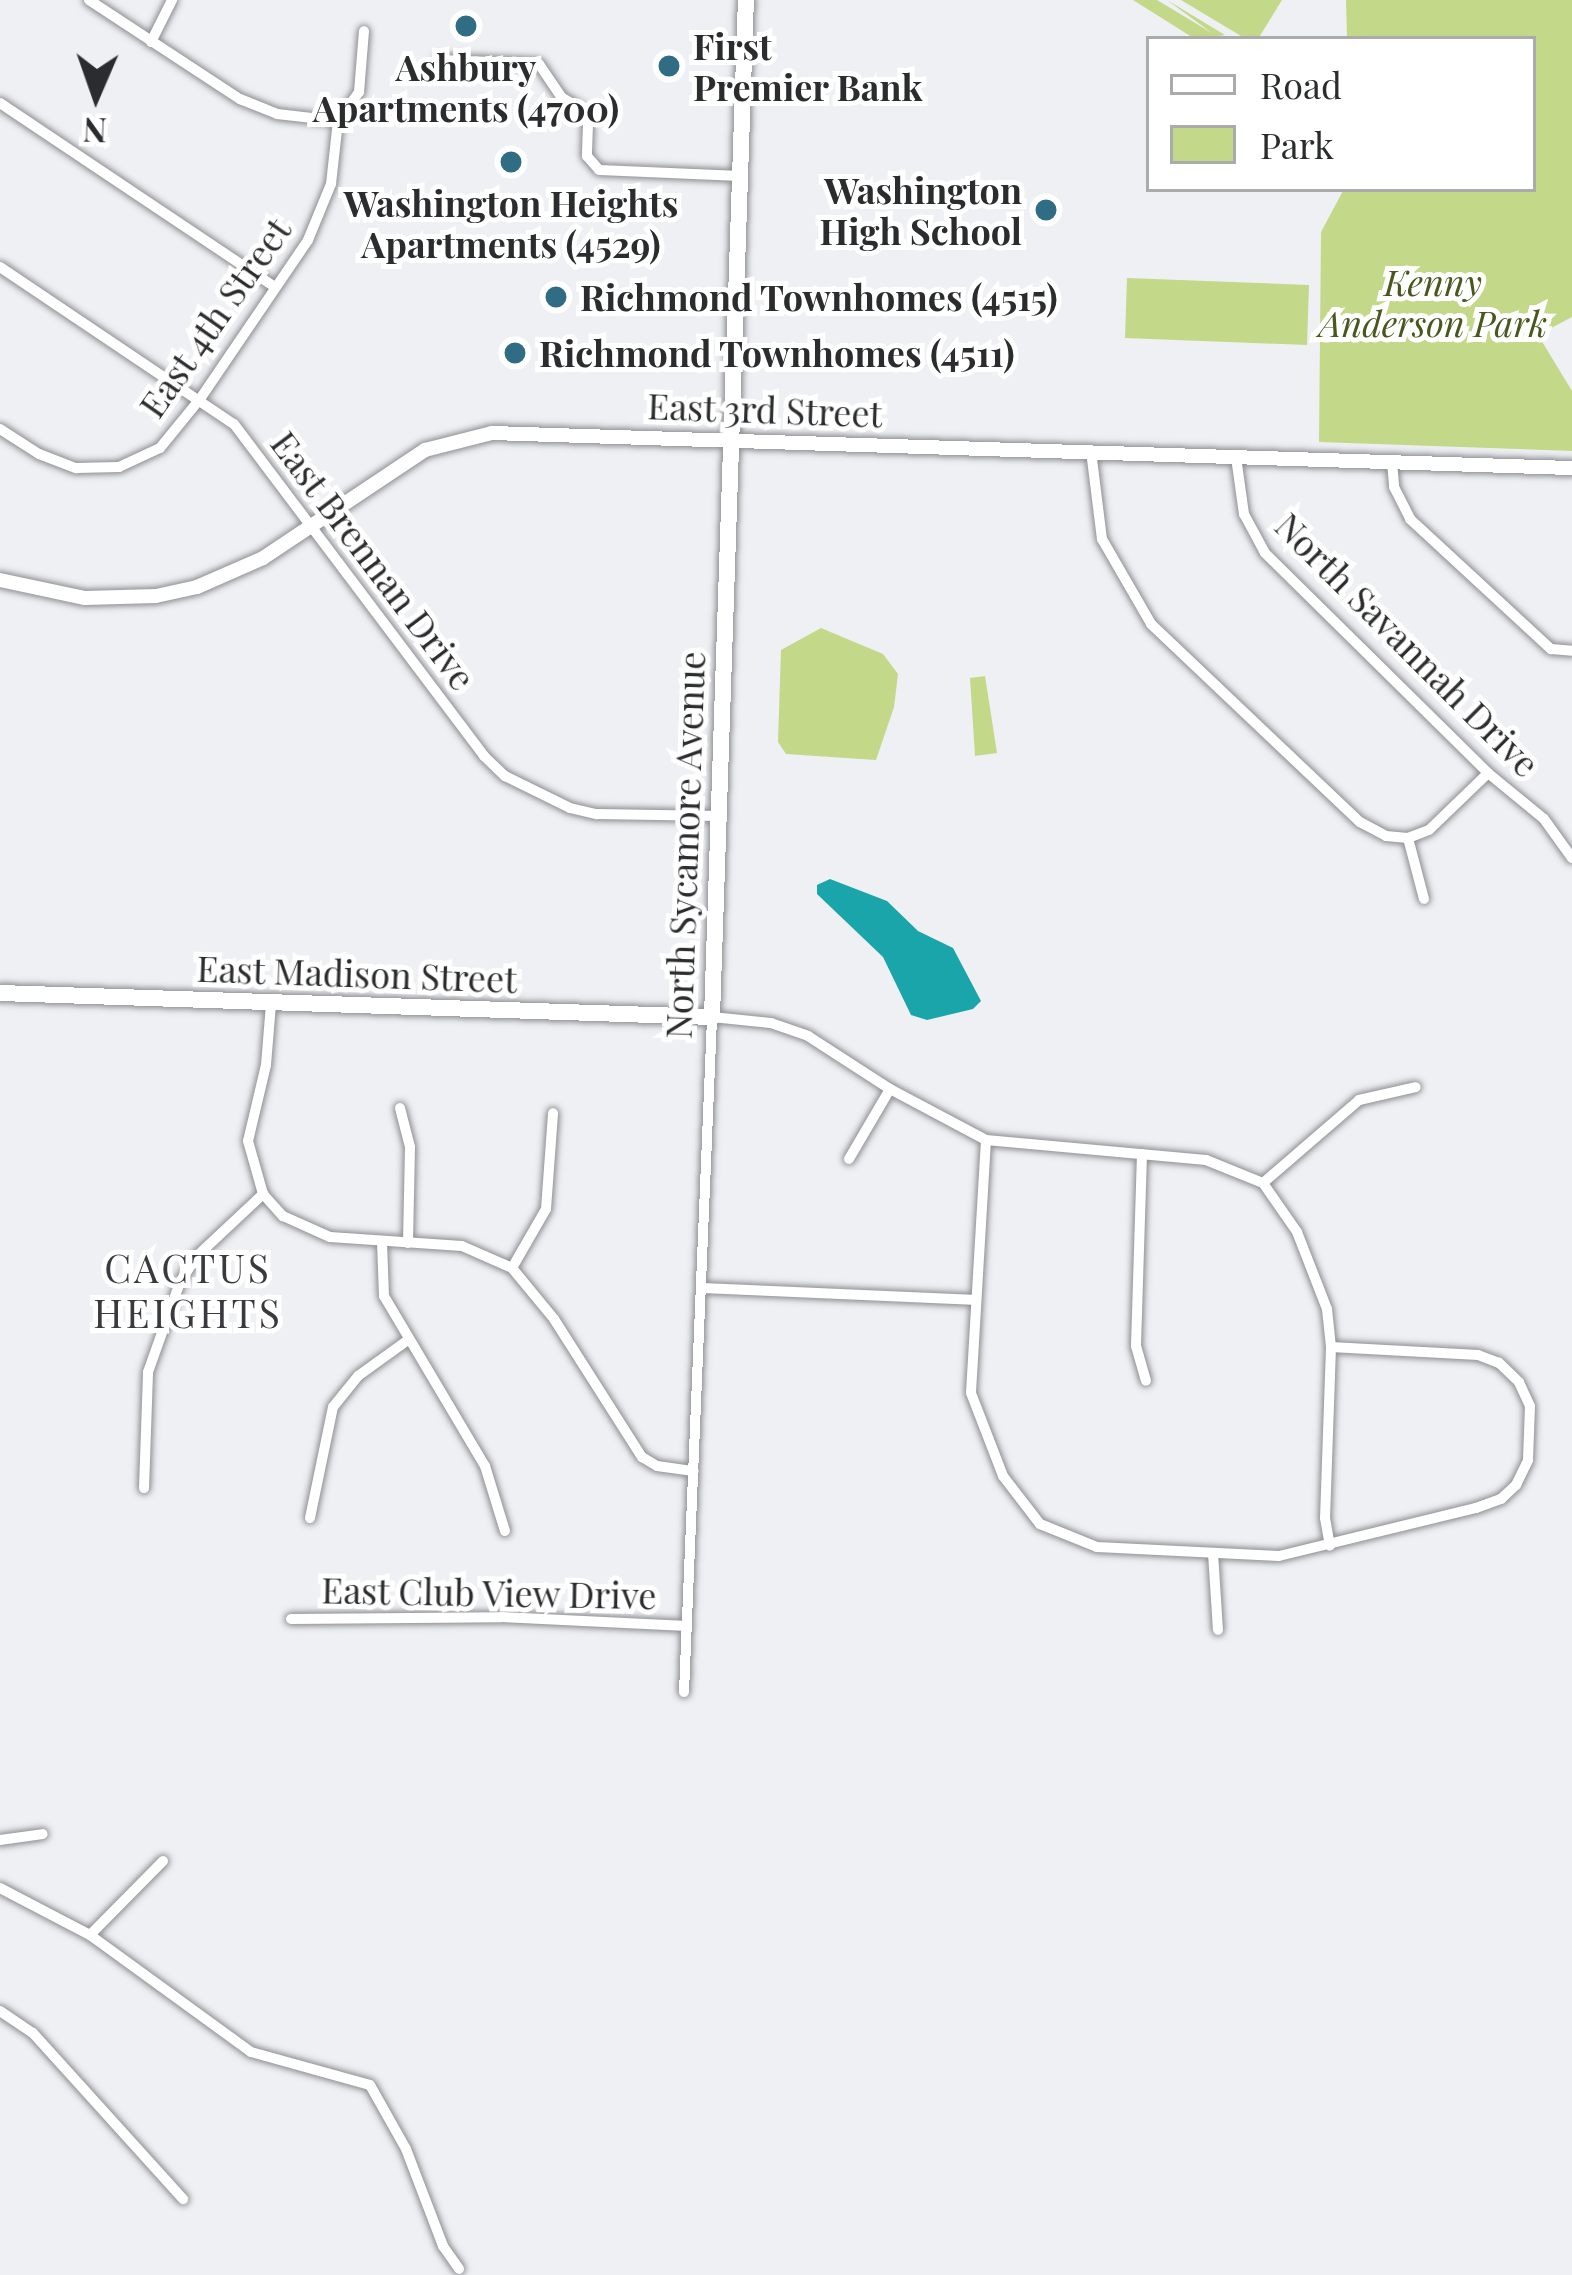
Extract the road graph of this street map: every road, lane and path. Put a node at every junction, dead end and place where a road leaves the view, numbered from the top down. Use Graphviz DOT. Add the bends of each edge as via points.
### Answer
graph roads {
  1 [pos="88,0"];
  2 [pos="172,0"];
  3 [pos="746,0"];
  4 [pos="364,32"];
  5 [pos="151,43"];
  6 [pos="440,60"];
  7 [pos="1,107"];
  8 [pos="338,121"];
  9 [pos="741,176"];
  10 [pos="0,267"];
  11 [pos="274,287"];
  12 [pos="200,399"];
  13 [pos="0,429"];
  14 [pos="730,437"];
  15 [pos="1091,451"];
  16 [pos="1236,457"];
  17 [pos="1393,462"];
  18 [pos="1572,468"];
  19 [pos="311,526"];
  20 [pos="0,580"];
  21 [pos="1572,651"];
  22 [pos="1488,773"];
  23 [pos="719,816"];
  24 [pos="1408,838"];
  25 [pos="1572,858"];
  26 [pos="1424,899"];
  27 [pos="0,993"];
  28 [pos="271,1004"];
  29 [pos="712,1017"];
  30 [pos="1416,1088"];
  31 [pos="890,1089"];
  32 [pos="400,1108"];
  33 [pos="553,1113"];
  34 [pos="986,1140"];
  35 [pos="1142,1154"];
  36 [pos="849,1159"];
  37 [pos="1263,1183"];
  38 [pos="263,1193"];
  39 [pos="382,1242"];
  40 [pos="408,1243"];
  41 [pos="512,1268"];
  42 [pos="702,1288"];
  43 [pos="973,1300"];
  44 [pos="408,1340"];
  45 [pos="1331,1347"];
  46 [pos="1146,1381"];
  47 [pos="694,1471"];
  48 [pos="144,1488"];
  49 [pos="310,1518"];
  50 [pos="505,1531"];
  51 [pos="1330,1546"];
  52 [pos="1213,1553"];
  53 [pos="291,1619"];
  54 [pos="687,1626"];
  55 [pos="1218,1630"];
  56 [pos="684,1692"];
  57 [pos="43,1834"];
  58 [pos="0,1840"];
  59 [pos="163,1861"];
  60 [pos="0,1888"];
  61 [pos="90,1935"];
  62 [pos="0,2011"];
  63 [pos="183,2199"];
  64 [pos="459,2269"];
  1 -- 5 [label="street"];
  2 -- 5 [label="street"];
  3 -- 9 [label="main road, North Sycamore Avenue"];
  4 -- 8 [label="street, East 4th Street" via="359,92"];
  5 -- 8 [label="street" via="260,109"];
  6 -- 9 [label="street" via="539,64 561,97 581,109 587,156 599,170"];
  7 -- 11 [label="street"];
  8 -- 11 [label="street, East 4th Street" via="323,209"];
  9 -- 14 [label="main road, North Sycamore Avenue"];
  10 -- 12 [label="street, East Brennan Drive"];
  11 -- 12 [label="street, East 4th Street"];
  12 -- 13 [label="street, East 4th Street" via="160,448 119,467 57,463"];
  12 -- 19 [label="street, East Brennan Drive" via="234,424"];
  14 -- 15 [label="street, East 3rd Street"];
  14 -- 19 [label="street, East 3rd Street" via="527,431 456,440 401,464"];
  14 -- 23 [label="main road, North Sycamore Avenue"];
  15 -- 16 [label="street, East 3rd Street"];
  15 -- 24 [label="street" via="1102,539 1151,624 1360,822"];
  16 -- 17 [label="street, East 3rd Street"];
  16 -- 22 [label="street, North Savannah Drive" via="1244,514 1265,553"];
  17 -- 18 [label="street, East 3rd Street"];
  17 -- 21 [label="street" via="1394,488 1410,519 1551,649"];
  19 -- 20 [label="street, East 3rd Street" via="232,575 156,596 85,598"];
  19 -- 23 [label="street, East Brennan Drive" via="505,776 597,814"];
  22 -- 24 [label="street" via="1430,830"];
  22 -- 25 [label="street, North Savannah Drive" via="1544,819"];
  23 -- 29 [label="main road, North Sycamore Avenue"];
  24 -- 26 [label="street"];
  27 -- 28 [label="main road, East Madison Street"];
  28 -- 29 [label="main road, East Madison Street"];
  28 -- 38 [label="street" via="248,1141"];
  29 -- 31 [label="street" via="808,1036"];
  29 -- 42 [label="street, North Sycamore Avenue"];
  30 -- 37 [label="street" via="1358,1100"];
  31 -- 34 [label="street"];
  31 -- 36 [label="street"];
  32 -- 40 [label="street" via="410,1147"];
  33 -- 41 [label="street" via="546,1209"];
  34 -- 35 [label="street"];
  34 -- 43 [label="street"];
  35 -- 37 [label="street" via="1206,1160"];
  35 -- 46 [label="street" via="1136,1346"];
  37 -- 45 [label="street" via="1316,1275"];
  38 -- 39 [label="street" via="314,1232"];
  38 -- 48 [label="street" via="197,1256 172,1303 148,1372"];
  39 -- 40 [label="street"];
  39 -- 44 [label="street" via="384,1296"];
  40 -- 41 [label="street" via="462,1246"];
  41 -- 47 [label="street" via="642,1456"];
  42 -- 43 [label="street"];
  42 -- 47 [label="street, North Sycamore Avenue"];
  43 -- 52 [label="street" via="974,1409 1018,1502 1040,1524 1097,1547"];
  44 -- 49 [label="street" via="358,1376 333,1407"];
  44 -- 50 [label="street" via="484,1466"];
  45 -- 51 [label="street"];
  45 -- 51 [label="street" via="1478,1355 1499,1363 1526,1393 1532,1420 1524,1472 1501,1499"];
  47 -- 54 [label="street, North Sycamore Avenue"];
  51 -- 52 [label="street" via="1279,1556"];
  52 -- 55 [label="street"];
  53 -- 54 [label="street, East Club View Drive"];
  54 -- 56 [label="street, North Sycamore Avenue"];
  57 -- 58 [label="street"];
  59 -- 61 [label="street"];
  60 -- 61 [label="street"];
  61 -- 64 [label="street" via="251,2052 370,2085"];
  62 -- 63 [label="street" via="33,2033"];
}
